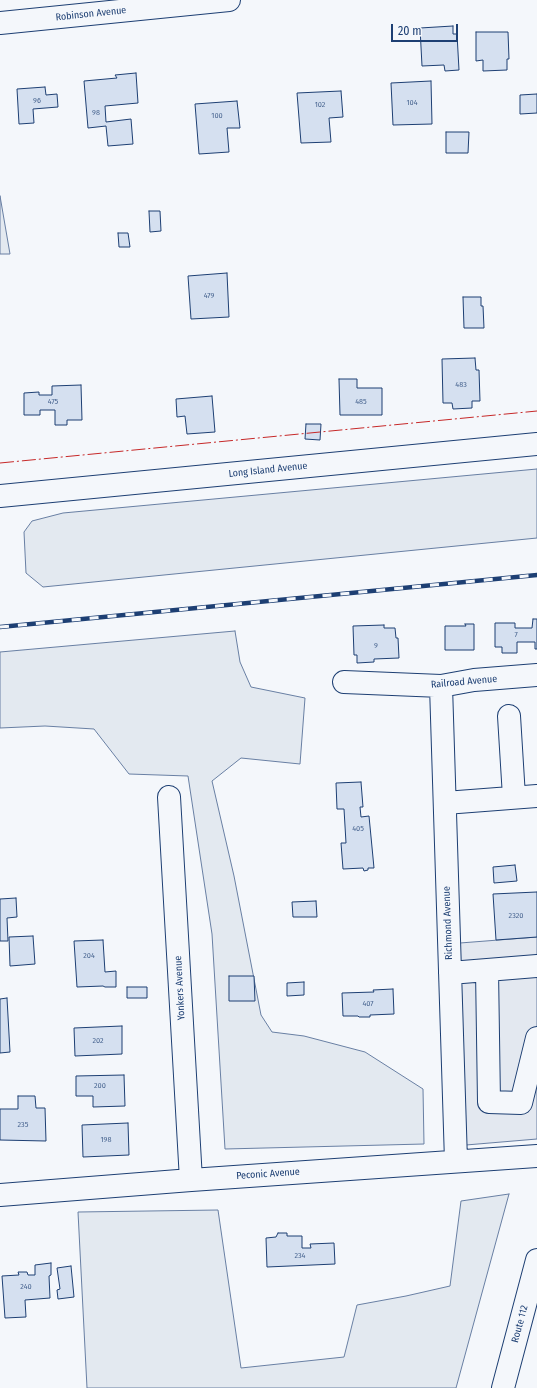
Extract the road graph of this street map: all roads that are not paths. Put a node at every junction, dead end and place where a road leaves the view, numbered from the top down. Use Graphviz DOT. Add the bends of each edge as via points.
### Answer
graph roads {
  1 [pos="229,0"];
  2 [pos="0,23"];
  3 [pos="537,444"];
  4 [pos="0,496"];
  5 [pos="537,676"];
  6 [pos="344,682"];
  7 [pos="441,686"];
  8 [pos="509,716"];
  9 [pos="537,796"];
  10 [pos="169,797"];
  11 [pos="514,798"];
  12 [pos="445,803"];
  13 [pos="537,966"];
  14 [pos="488,970"];
  15 [pos="450,973"];
  16 [pos="537,1038"];
  17 [pos="537,1156"];
  18 [pos="456,1161"];
  19 [pos="190,1180"];
  20 [pos="0,1194"];
  21 [pos="537,1260"];
  22 [pos="503,1388"];
  1 -- 2 [label="street, Robinson Avenue"];
  3 -- 4 [label="street, Long Island Avenue"];
  5 -- 7 [label="street, Railroad Avenue" via="474,680"];
  6 -- 7 [label="street, Railroad Avenue"];
  7 -- 12 [label="street, Richmond Avenue"];
  8 -- 11 [label="street"];
  9 -- 11 [label="street"];
  10 -- 19 [label="street, Yonkers Avenue"];
  11 -- 12 [label="street"];
  12 -- 15 [label="street, Richmond Avenue"];
  13 -- 14 [label="street"];
  14 -- 15 [label="street"];
  14 -- 16 [label="street" via="489,1102 521,1103"];
  15 -- 18 [label="street, Richmond Avenue"];
  17 -- 18 [label="street, Peconic Avenue"];
  18 -- 19 [label="street, Peconic Avenue"];
  19 -- 20 [label="street, Peconic Avenue"];
  21 -- 22 [label="street, Route 112"];
}
